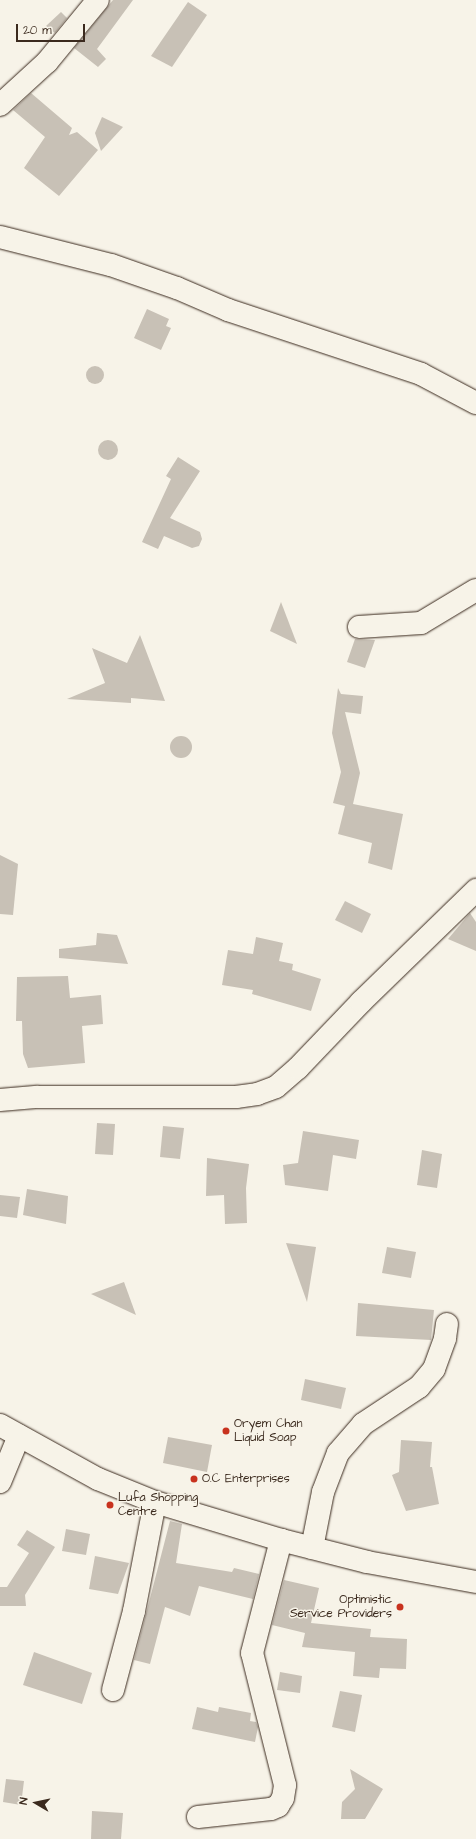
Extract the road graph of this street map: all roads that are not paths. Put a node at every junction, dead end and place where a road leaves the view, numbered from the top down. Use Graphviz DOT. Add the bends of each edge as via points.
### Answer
graph roads {
  1 [pos="98,0"];
  2 [pos="0,105"];
  3 [pos="4,244"];
  4 [pos="476,403"];
  5 [pos="476,590"];
  6 [pos="359,627"];
  7 [pos="476,890"];
  8 [pos="0,1100"];
  9 [pos="447,1324"];
  10 [pos="0,1425"];
  11 [pos="19,1436"];
  12 [pos="0,1482"];
  13 [pos="155,1502"];
  14 [pos="281,1540"];
  15 [pos="312,1548"];
  16 [pos="476,1582"];
  17 [pos="113,1690"];
  18 [pos="198,1817"];
  1 -- 2 [label="street" via="47,62"];
  3 -- 4 [label="street" via="111,265 177,288 228,310 421,374"];
  5 -- 6 [label="street" via="421,624"];
  7 -- 8 [label="street" via="361,1002 298,1068 276,1086 257,1094 236,1097 38,1097"];
  9 -- 15 [label="street" via="445,1338 434,1368 419,1387 363,1424 338,1453 323,1492"];
  10 -- 11 [label="street"];
  11 -- 12 [label="street"];
  11 -- 13 [label="street" via="98,1478"];
  13 -- 14 [label="street"];
  13 -- 17 [label="street" via="134,1611"];
  14 -- 15 [label="street"];
  14 -- 18 [label="street" via="252,1653 254,1671 286,1785 283,1798 278,1806 271,1809"];
  15 -- 16 [label="street" via="410,1572"];
}
